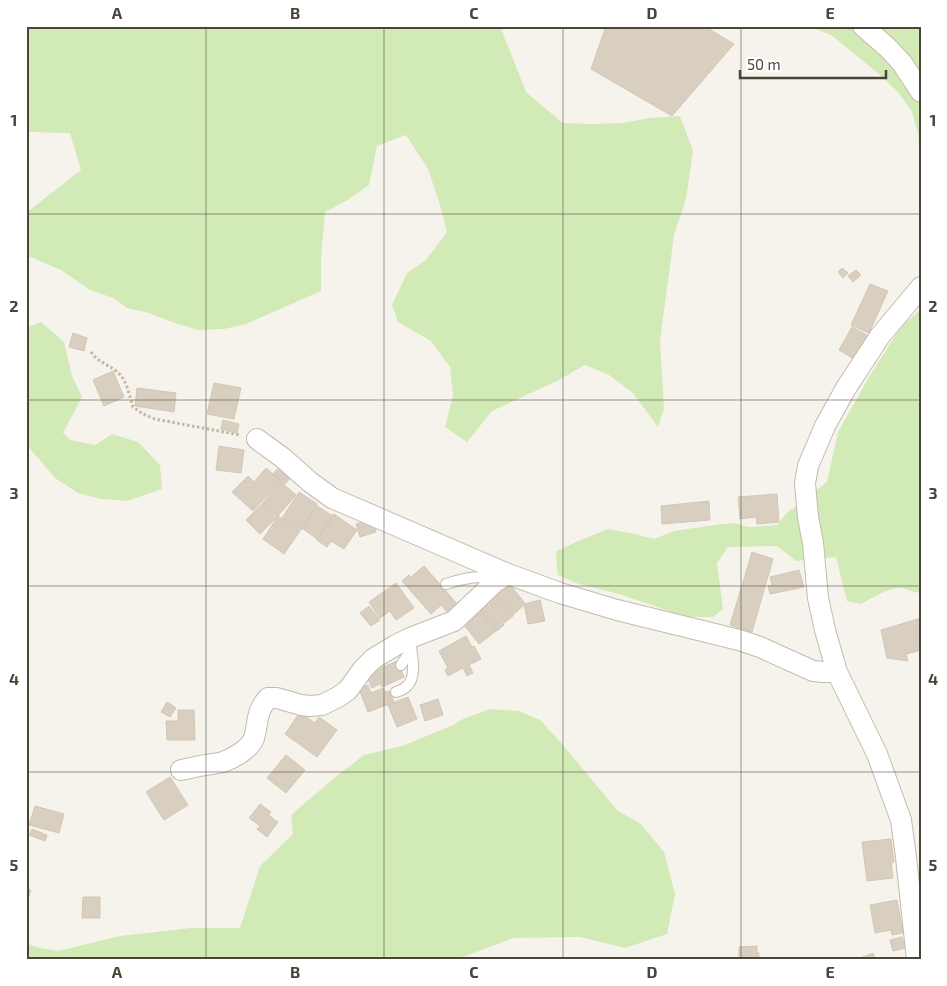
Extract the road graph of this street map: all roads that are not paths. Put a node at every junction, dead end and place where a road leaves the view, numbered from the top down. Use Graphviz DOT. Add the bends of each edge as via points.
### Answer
graph roads {
  1 [pos="863,26"];
  2 [pos="880,26"];
  3 [pos="888,48"];
  4 [pos="921,92"];
  5 [pos="921,287"];
  6 [pos="257,439"];
  7 [pos="502,578"];
  8 [pos="446,584"];
  9 [pos="411,644"];
  10 [pos="401,665"];
  11 [pos="837,672"];
  12 [pos="396,692"];
  13 [pos="181,770"];
  14 [pos="917,960"];
  1 -- 3 [label="street"];
  2 -- 3 [label="street"];
  3 -- 4 [label="street"];
  5 -- 11 [label="street" via="880,336 846,388 808,466 805,483 818,598"];
  6 -- 7 [label="street" via="332,498"];
  7 -- 8 [label="lane" via="478,577"];
  7 -- 9 [label="street" via="454,621"];
  7 -- 11 [label="street" via="746,642 813,671"];
  9 -- 10 [label="lane"];
  9 -- 12 [label="lane" via="414,671 411,681"];
  9 -- 13 [label="street" via="396,645 373,659 348,690 322,705 310,706 268,698 257,717 254,739 244,750 223,762"];
  11 -- 14 [label="street" via="877,754 901,820"];
}
